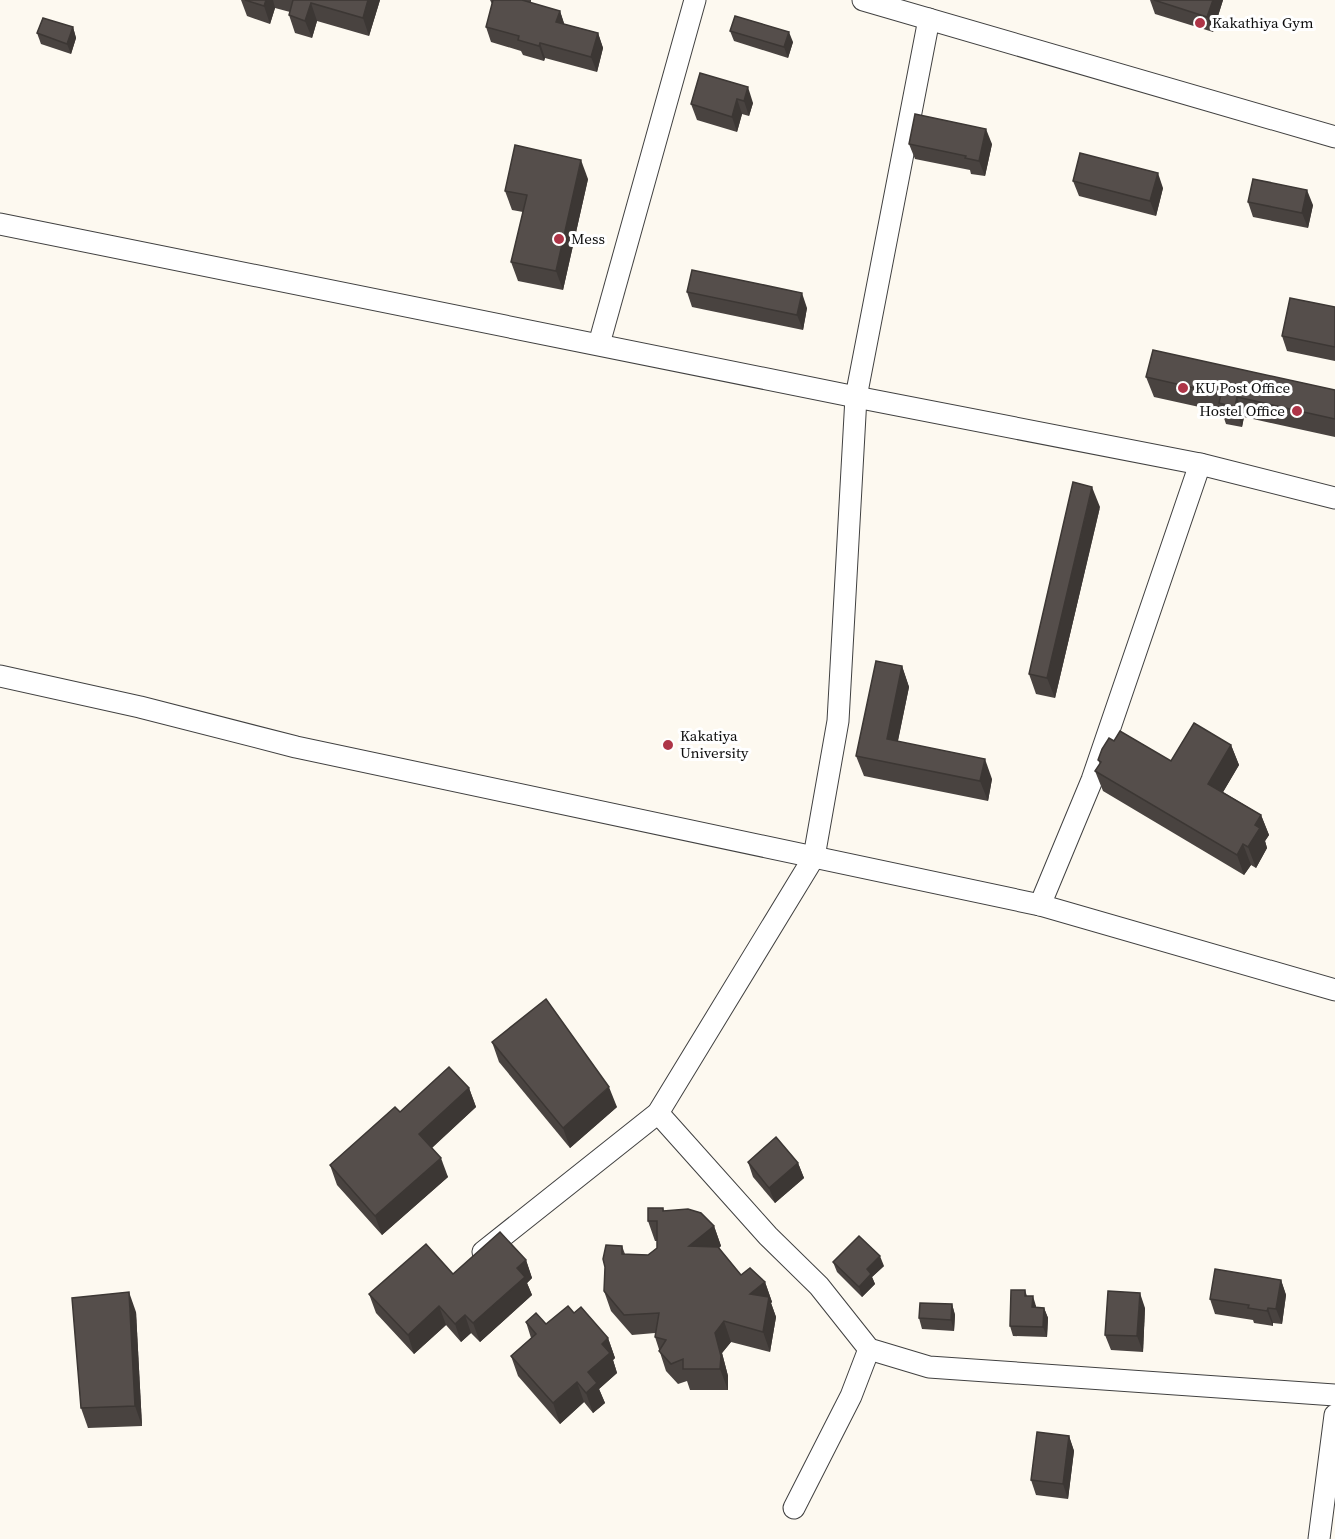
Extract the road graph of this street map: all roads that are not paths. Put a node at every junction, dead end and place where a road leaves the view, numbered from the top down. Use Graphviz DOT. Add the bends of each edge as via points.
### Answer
graph roads {
  1 [pos="695,0"];
  2 [pos="863,0"];
  3 [pos="929,19"];
  4 [pos="1335,137"];
  5 [pos="0,224"];
  6 [pos="599,344"];
  7 [pos="856,398"];
  8 [pos="1200,464"];
  9 [pos="1335,498"];
  10 [pos="0,676"];
  11 [pos="814,857"];
  12 [pos="1040,905"];
  13 [pos="1335,990"];
  14 [pos="658,1113"];
  15 [pos="483,1252"];
  16 [pos="869,1349"];
  17 [pos="1335,1395"];
  18 [pos="1335,1415"];
  19 [pos="794,1508"];
  20 [pos="1318,1539"];
  1 -- 6 [label="street"];
  2 -- 3 [label="street"];
  3 -- 4 [label="street"];
  3 -- 7 [label="street"];
  5 -- 6 [label="street"];
  6 -- 7 [label="street"];
  7 -- 8 [label="street"];
  7 -- 11 [label="street" via="838,721"];
  8 -- 9 [label="street"];
  8 -- 12 [label="street" via="1092,780"];
  10 -- 11 [label="street" via="140,706 296,747"];
  11 -- 12 [label="street"];
  11 -- 14 [label="street"];
  12 -- 13 [label="street"];
  14 -- 15 [label="street"];
  14 -- 16 [label="street" via="768,1236 819,1286"];
  16 -- 17 [label="street" via="929,1367"];
  16 -- 19 [label="street" via="851,1396"];
  18 -- 20 [label="street"];
}
